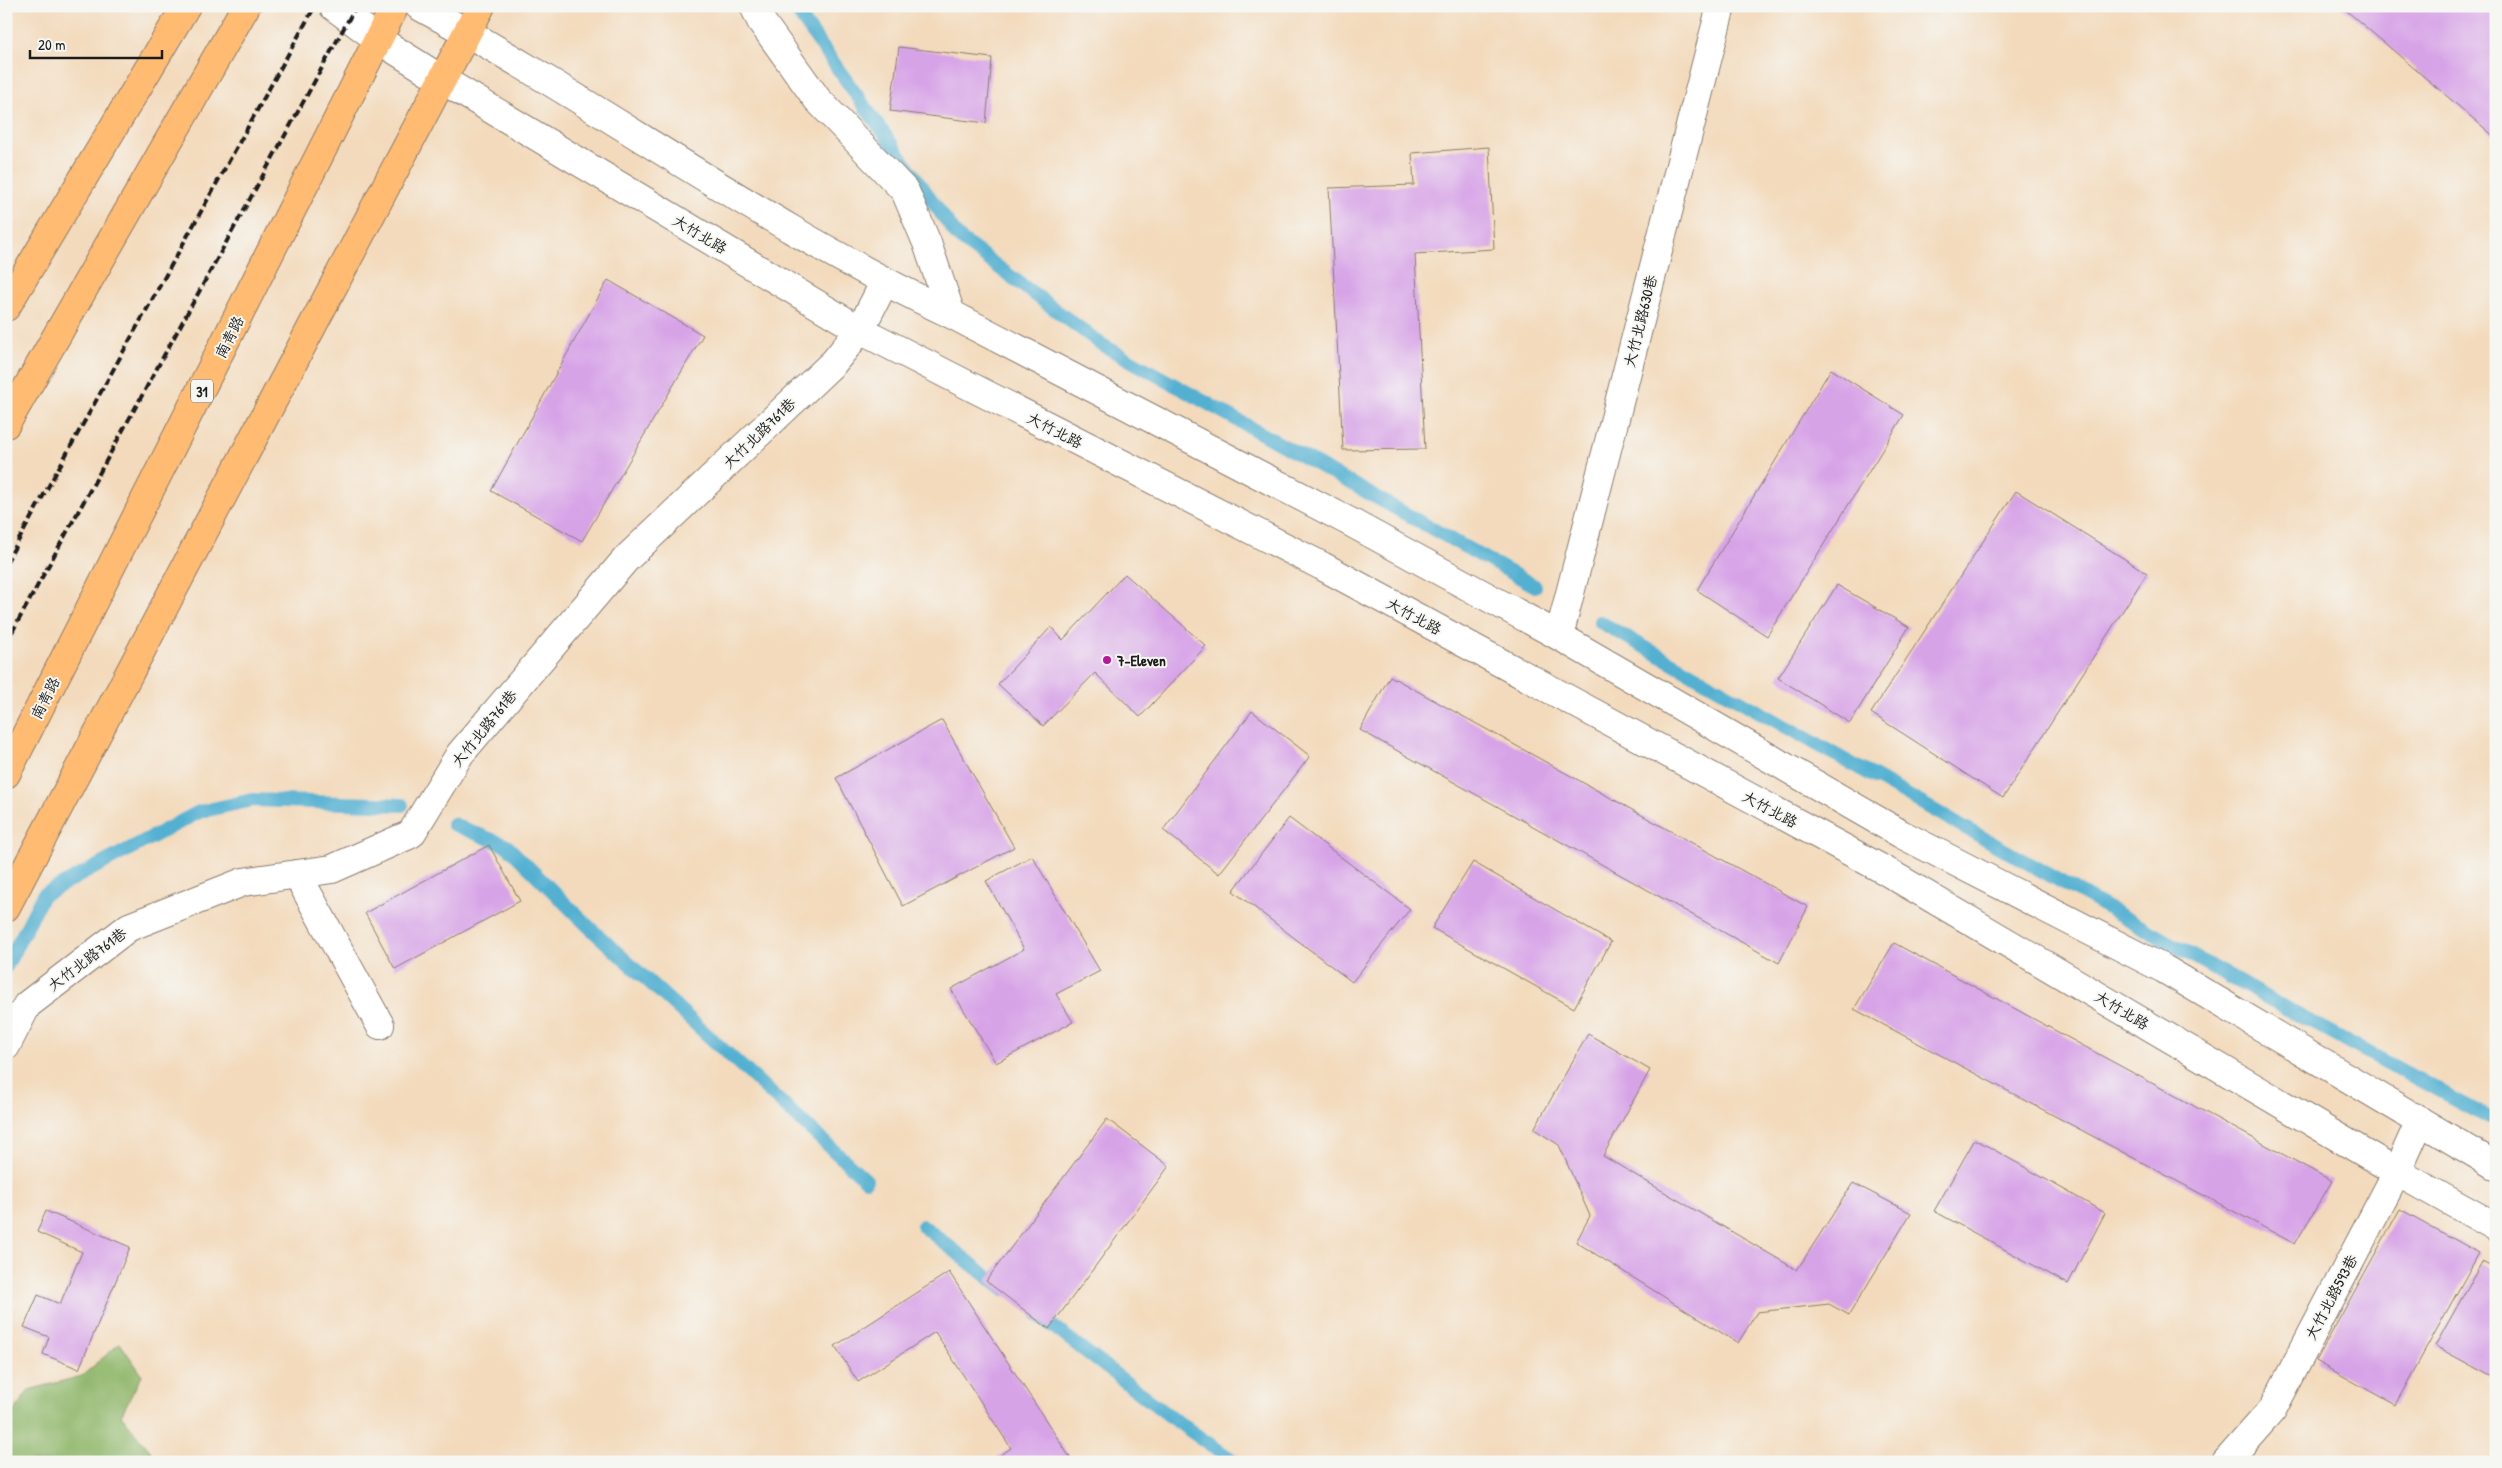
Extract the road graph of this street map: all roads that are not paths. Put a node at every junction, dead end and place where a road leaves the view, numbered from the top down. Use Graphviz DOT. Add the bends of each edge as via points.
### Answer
graph roads {
  1 [pos="186,6"];
  2 [pos="246,6"];
  3 [pos="333,6"];
  4 [pos="395,6"];
  5 [pos="419,6"];
  6 [pos="480,6"];
  7 [pos="754,6"];
  8 [pos="1721,6"];
  9 [pos="467,32"];
  10 [pos="379,40"];
  11 [pos="441,79"];
  12 [pos="884,283"];
  13 [pos="6,306"];
  14 [pos="950,314"];
  15 [pos="860,330"];
  16 [pos="6,424"];
  17 [pos="1559,636"];
  18 [pos="6,774"];
  19 [pos="297,874"];
  20 [pos="6,907"];
  21 [pos="380,1024"];
  22 [pos="6,1046"];
  23 [pos="2420,1121"];
  24 [pos="2496,1166"];
  25 [pos="2397,1172"];
  26 [pos="2496,1227"];
  27 [pos="2226,1462"];
  1 -- 13 [label="main road"];
  2 -- 16 [label="main road"];
  3 -- 10 [label="street, 大竹北路"];
  4 -- 10 [label="main road, 南青路 / 31"];
  5 -- 9 [label="street"];
  6 -- 9 [label="main road"];
  7 -- 14 [label="street" via="761,21 817,100 905,191 927,243"];
  8 -- 17 [label="street, 大竹北路630巷"];
  9 -- 11 [label="main road"];
  9 -- 12 [label="street" via="677,162"];
  10 -- 11 [label="street, 大竹北路"];
  10 -- 18 [label="main road, 南青路 / 31"];
  11 -- 15 [label="street, 大竹北路"];
  11 -- 20 [label="main road"];
  12 -- 14 [label="street"];
  12 -- 15 [label="street, 大竹北路761巷"];
  14 -- 17 [label="street" via="1350,522"];
  15 -- 19 [label="street, 大竹北路761巷" via="834,362 626,559 460,754 411,834 332,869"];
  15 -- 25 [label="street, 大竹北路" via="1322,566 1884,870"];
  17 -- 23 [label="street" via="1901,834 2164,969"];
  19 -- 21 [label="street"];
  19 -- 22 [label="street, 大竹北路761巷" via="243,882 129,927 27,1005"];
  23 -- 24 [label="street"];
  23 -- 25 [label="street, 大竹北路593巷"];
  25 -- 26 [label="street, 大竹北路"];
  25 -- 27 [label="street, 大竹北路593巷" via="2272,1410"];
}
